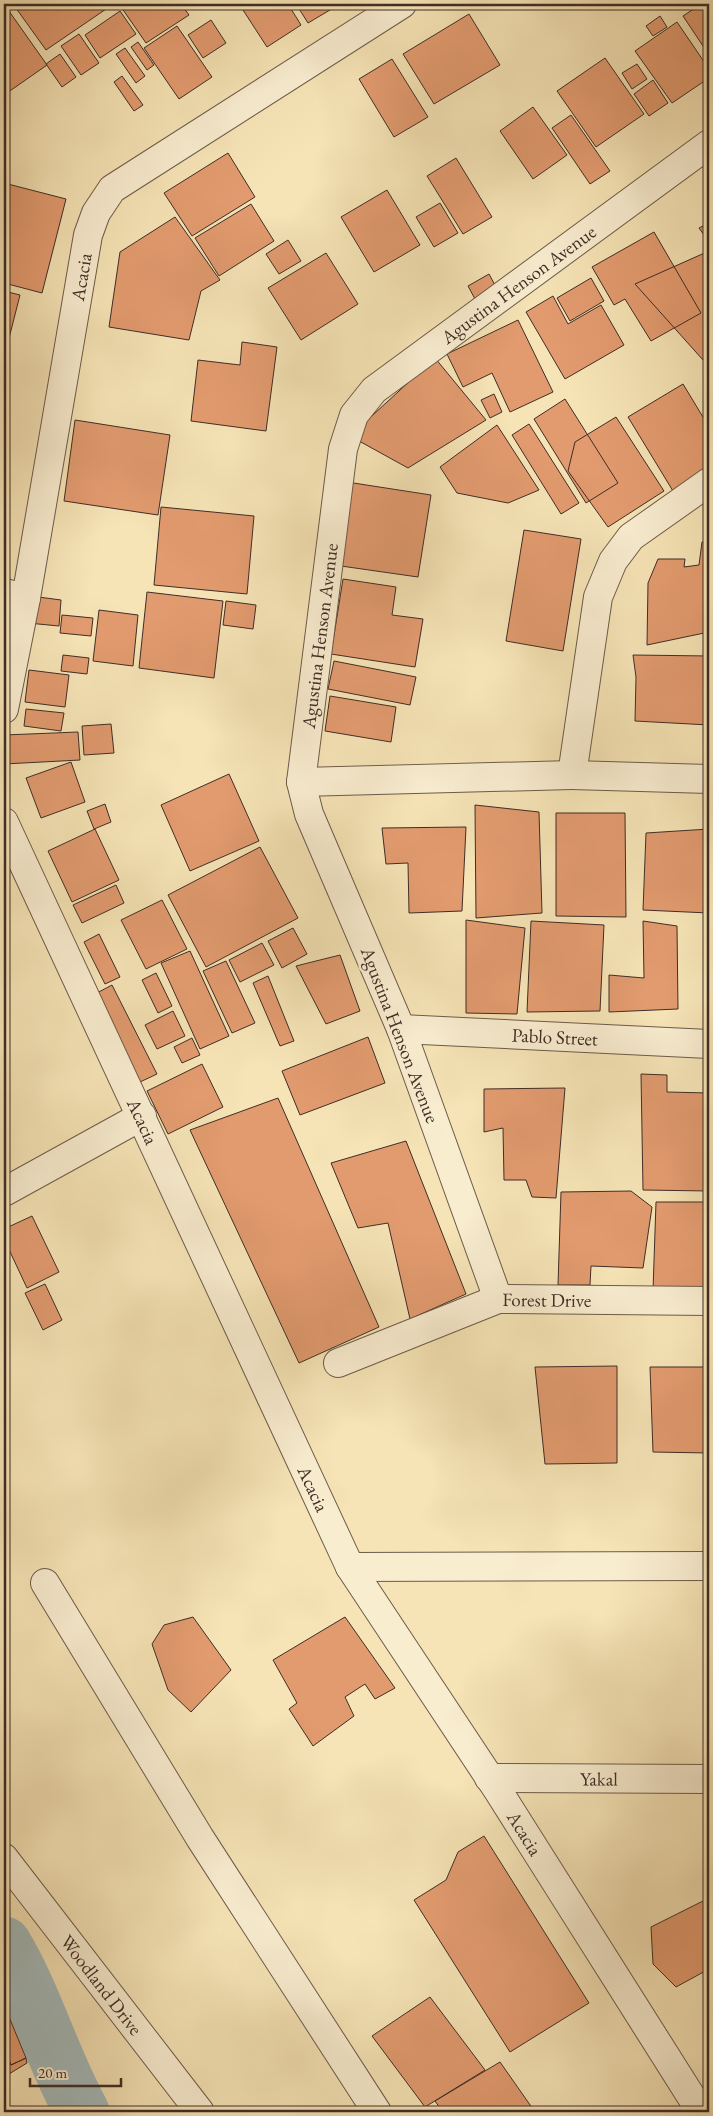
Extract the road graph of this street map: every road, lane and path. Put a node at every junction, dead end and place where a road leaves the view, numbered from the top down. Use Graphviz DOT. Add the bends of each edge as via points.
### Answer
graph roads {
  1 [pos="402,4"];
  2 [pos="709,144"];
  3 [pos="709,482"];
  4 [pos="15,596"];
  5 [pos="4,709"];
  6 [pos="572,775"];
  7 [pos="709,778"];
  8 [pos="301,782"];
  9 [pos="4,822"];
  10 [pos="400,1029"];
  11 [pos="709,1044"];
  12 [pos="142,1116"];
  13 [pos="4,1192"];
  14 [pos="498,1299"];
  15 [pos="709,1300"];
  16 [pos="338,1363"];
  17 [pos="709,1566"];
  18 [pos="350,1567"];
  19 [pos="45,1583"];
  20 [pos="490,1778"];
  21 [pos="709,1780"];
  22 [pos="4,1858"];
  23 [pos="200,2112"];
  24 [pos="378,2112"];
  25 [pos="701,2112"];
  1 -- 4 [label="street, Acacia" via="112,189 96,213 88,235"];
  2 -- 8 [label="street, Agustina Henson Avenue" via="374,390 354,415 343,449"];
  3 -- 6 [label="street" via="631,537 613,561 598,597"];
  4 -- 5 [label="street, Acacia"];
  6 -- 7 [label="street"];
  6 -- 8 [label="street"];
  8 -- 10 [label="street, Agustina Henson Avenue" via="309,814"];
  9 -- 12 [label="street, Acacia"];
  10 -- 11 [label="street, Pablo Street"];
  10 -- 14 [label="street, Agustina Henson Avenue"];
  12 -- 13 [label="street"];
  12 -- 18 [label="street, Acacia"];
  14 -- 15 [label="street, Forest Drive"];
  14 -- 16 [label="street, Forest Drive"];
  17 -- 18 [label="street"];
  18 -- 20 [label="street, Acacia"];
  19 -- 24 [label="street" via="200,1838"];
  20 -- 21 [label="street, Yakal"];
  20 -- 25 [label="street, Acacia"];
  22 -- 23 [label="street, Woodland Drive"];
}
